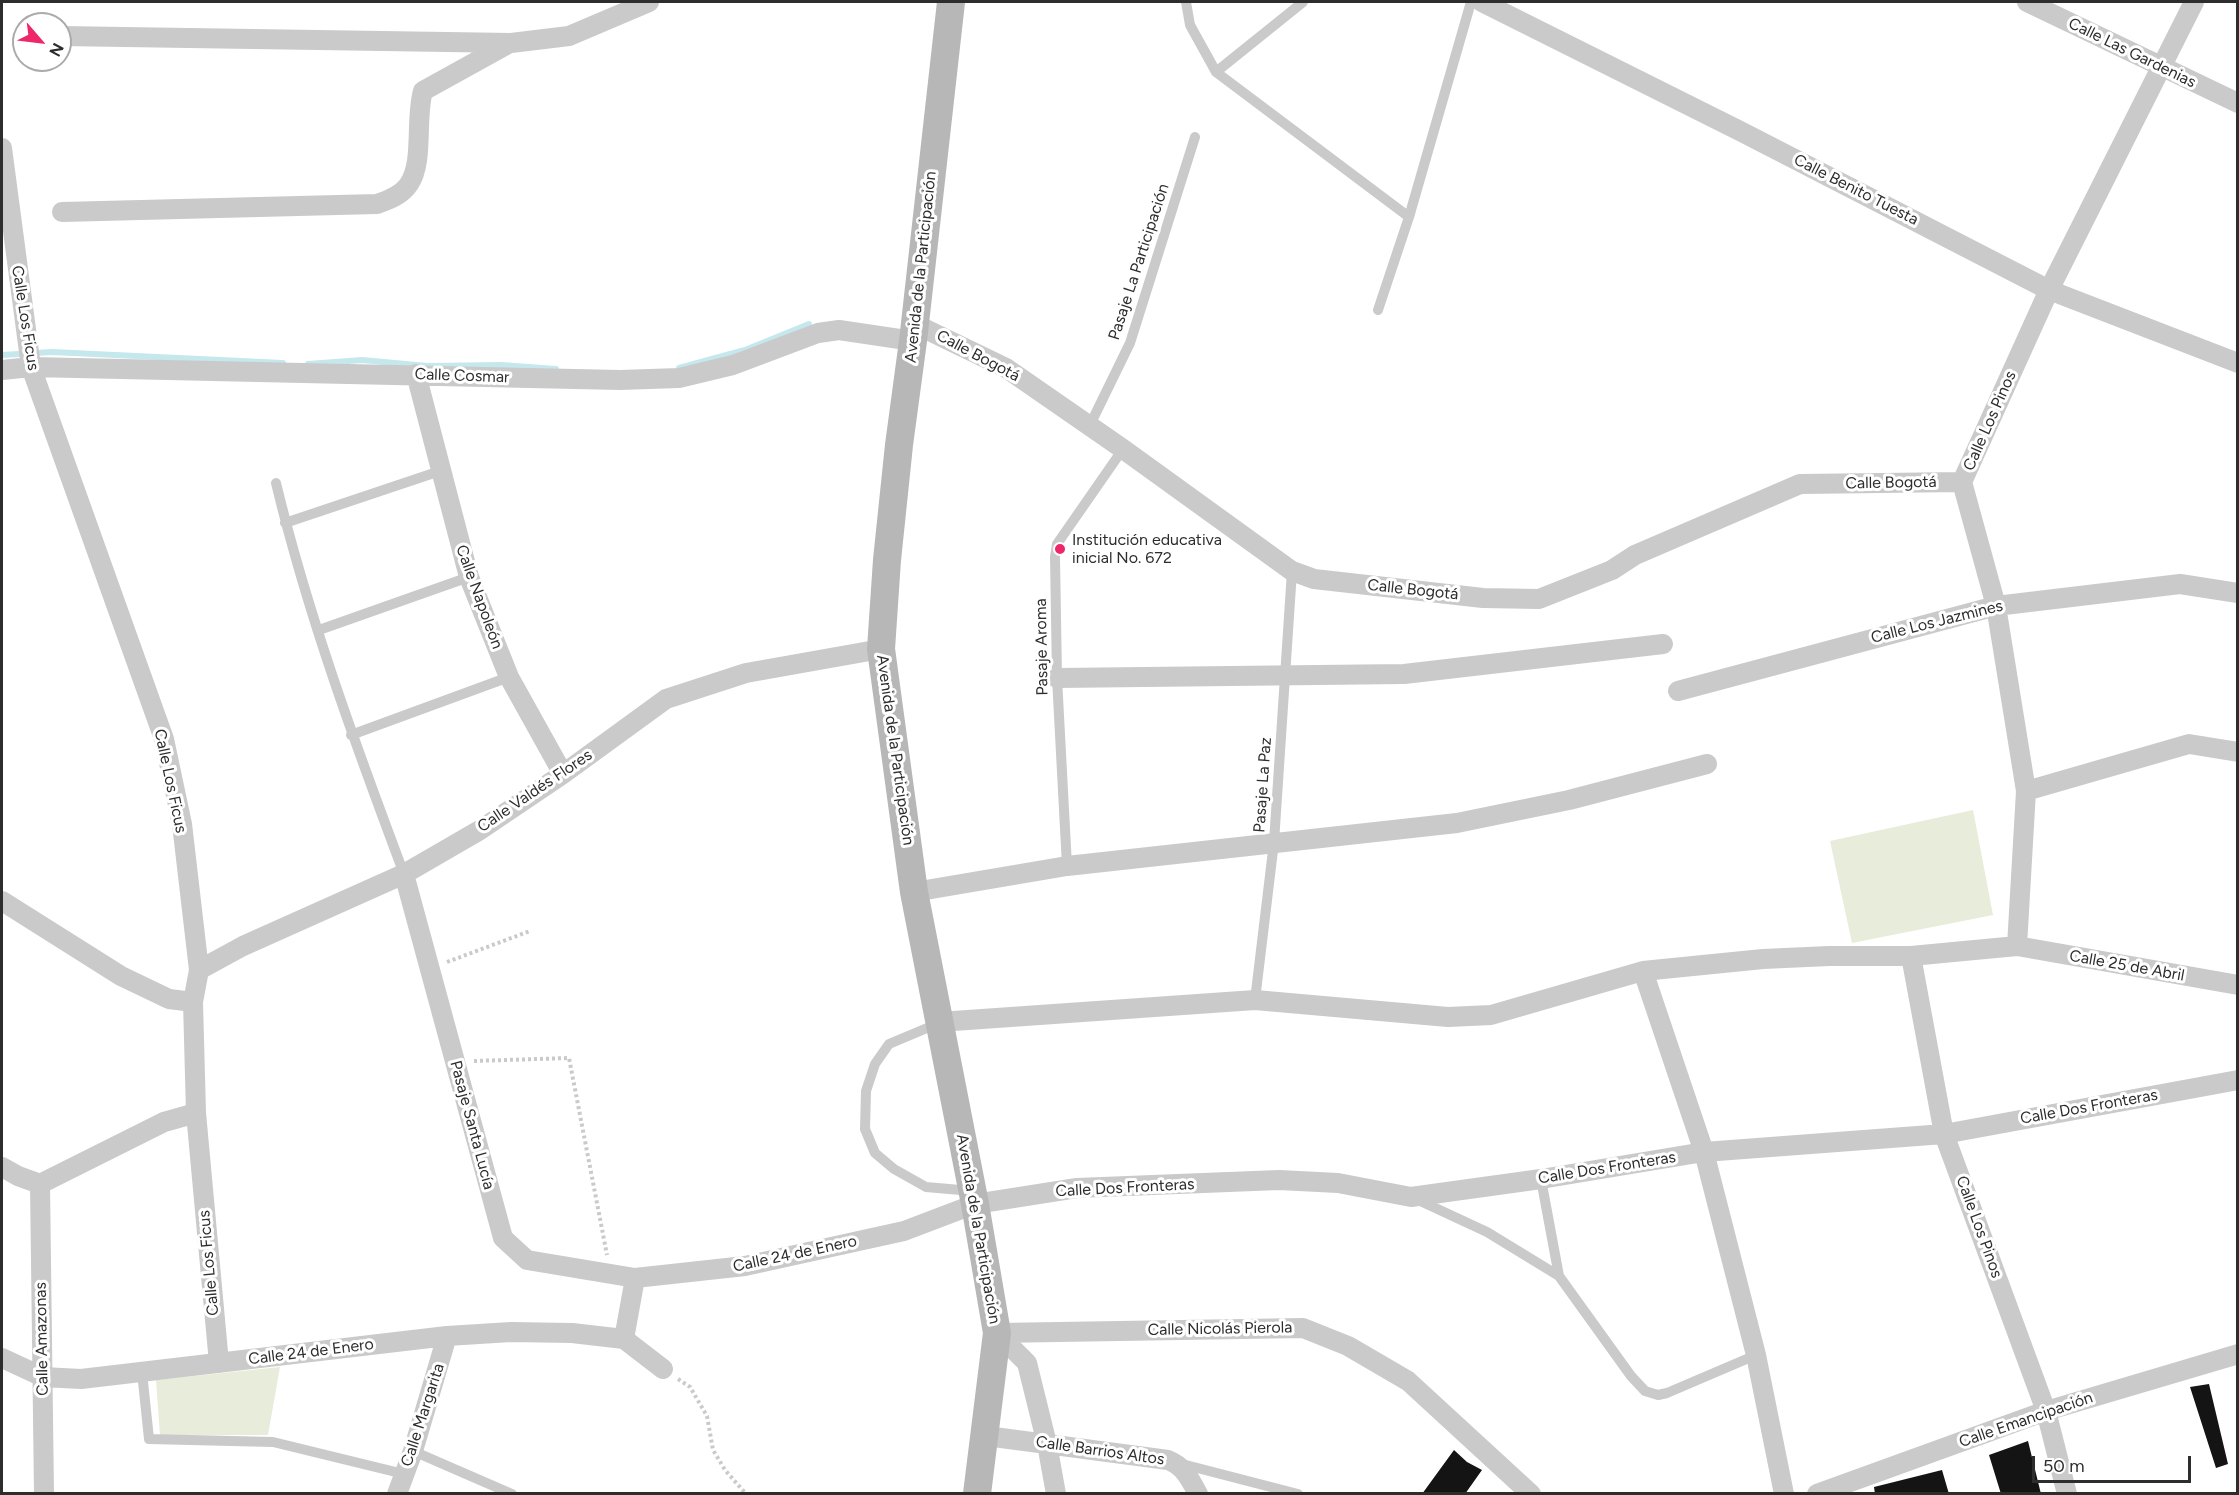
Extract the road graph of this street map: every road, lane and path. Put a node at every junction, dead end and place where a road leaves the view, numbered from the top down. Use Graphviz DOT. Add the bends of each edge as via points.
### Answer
graph roads {
  1 [pos="649,2"];
  2 [pos="951,2"];
  3 [pos="1186,2"];
  4 [pos="1303,2"];
  5 [pos="1471,2"];
  6 [pos="1482,2"];
  7 [pos="2027,2"];
  8 [pos="2194,2"];
  9 [pos="72,36"];
  10 [pos="511,43"];
  11 [pos="2161,68"];
  12 [pos="1216,72"];
  13 [pos="2238,103"];
  14 [pos="1195,136"];
  15 [pos="2,148"];
  16 [pos="62,212"];
  17 [pos="1409,217"];
  18 [pos="2049,290"];
  19 [pos="1378,310"];
  20 [pos="914,333"];
  21 [pos="2238,363"];
  22 [pos="31,367"];
  23 [pos="2,370"];
  24 [pos="416,374"];
  25 [pos="1089,427"];
  26 [pos="1123,449"];
  27 [pos="440,471"];
  28 [pos="1962,482"];
  29 [pos="276,483"];
  30 [pos="285,523"];
  31 [pos="1292,572"];
  32 [pos="469,577"];
  33 [pos="2238,593"];
  34 [pos="1996,606"];
  35 [pos="319,630"];
  36 [pos="1663,644"];
  37 [pos="881,649"];
  38 [pos="1285,674"];
  39 [pos="509,677"];
  40 [pos="1057,678"];
  41 [pos="1678,691"];
  42 [pos="351,735"];
  43 [pos="2238,752"];
  44 [pos="1707,765"];
  45 [pos="563,774"];
  46 [pos="2026,791"];
  47 [pos="1274,842"];
  48 [pos="1067,866"];
  49 [pos="404,874"];
  50 [pos="914,892"];
  51 [pos="2,901"];
  52 [pos="530,931"];
  53 [pos="2017,946"];
  54 [pos="1911,956"];
  55 [pos="430,969"];
  56 [pos="199,970"];
  57 [pos="1643,971"];
  58 [pos="2238,985"];
  59 [pos="1255,1000"];
  60 [pos="193,1002"];
  61 [pos="939,1022"];
  62 [pos="455,1062"];
  63 [pos="2238,1080"];
  64 [pos="196,1113"];
  65 [pos="1944,1134"];
  66 [pos="1704,1152"];
  67 [pos="2,1167"];
  68 [pos="1541,1179"];
  69 [pos="40,1184"];
  70 [pos="1410,1197"];
  71 [pos="974,1198"];
  72 [pos="611,1274"];
  73 [pos="1559,1276"];
  74 [pos="635,1278"];
  75 [pos="997,1333"];
  76 [pos="447,1336"];
  77 [pos="624,1339"];
  78 [pos="1756,1354"];
  79 [pos="2238,1354"];
  80 [pos="2,1358"];
  81 [pos="219,1363"];
  82 [pos="663,1369"];
  83 [pos="141,1372"];
  84 [pos="43,1377"];
  85 [pos="2046,1411"];
  86 [pos="986,1436"];
  87 [pos="1047,1444"];
  88 [pos="413,1451"];
  89 [pos="1177,1463"];
  90 [pos="404,1474"];
  91 [pos="44,1494"];
  92 [pos="397,1494"];
  93 [pos="512,1494"];
  94 [pos="746,1494"];
  95 [pos="977,1494"];
  96 [pos="1056,1494"];
  97 [pos="1198,1494"];
  98 [pos="1298,1494"];
  99 [pos="1531,1494"];
  100 [pos="1784,1494"];
  101 [pos="1817,1494"];
  102 [pos="2067,1494"];
  1 -- 10 [label="street" via="569,36"];
  2 -- 20 [label="main road, Avenida de la Participación"];
  3 -- 12 [label="lane" via="1190,25"];
  4 -- 12 [label="lane"];
  5 -- 17 [label="lane"];
  6 -- 18 [label="street, Calle Benito Tuesta"];
  7 -- 11 [label="street, Calle Las Gardenias"];
  8 -- 11 [label="street, Calle Los Pinos"];
  9 -- 10 [label="street"];
  10 -- 16 [label="street" via="423,91 416,170 409,185 377,204"];
  11 -- 13 [label="street, Calle Las Gardenias"];
  11 -- 18 [label="street, Calle Los Pinos"];
  12 -- 17 [label="lane"];
  14 -- 25 [label="lane, Pasaje La Participación" via="1130,343"];
  15 -- 22 [label="street, Calle Los Ficus"];
  17 -- 19 [label="lane"];
  18 -- 21 [label="street, Calle Benito Tuesta"];
  18 -- 28 [label="street, Calle Los Pinos"];
  20 -- 24 [label="street, Calle Cosmar" via="818,333 733,365 679,378"];
  20 -- 25 [label="street, Calle Bogotá" via="1005,368"];
  20 -- 37 [label="main road, Avenida de la Participación" via="886,560"];
  22 -- 23 [label="street, Calle Cosmar"];
  22 -- 24 [label="street, Calle Cosmar"];
  22 -- 56 [label="street, Calle Los Ficus" via="164,739 182,824"];
  24 -- 27 [label="street, Calle Napoleón"];
  25 -- 26 [label="street, Calle Bogotá"];
  26 -- 31 [label="street, Calle Bogotá"];
  26 -- 40 [label="lane, Pasaje Aroma" via="1057,544"];
  27 -- 30 [label="lane"];
  27 -- 32 [label="street, Calle Napoleón"];
  28 -- 31 [label="street, Calle Bogotá" via="1800,484 1539,599 1472,597 1314,579"];
  28 -- 34 [label="street, Calle Los Pinos"];
  29 -- 30 [label="lane"];
  30 -- 35 [label="lane"];
  31 -- 38 [label="lane, Pasaje La Paz"];
  32 -- 35 [label="lane"];
  32 -- 39 [label="street, Calle Napoleón"];
  33 -- 34 [label="street, Calle Los Jazmines" via="2180,584"];
  34 -- 41 [label="street, Calle Los Jazmines"];
  34 -- 46 [label="street, Calle Los Pinos"];
  35 -- 42 [label="lane"];
  36 -- 38 [label="street" via="1404,674"];
  37 -- 45 [label="street, Calle Valdés Flores" via="746,673 666,699"];
  37 -- 50 [label="main road, Avenida de la Participación"];
  38 -- 40 [label="street"];
  38 -- 47 [label="lane, Pasaje La Paz"];
  39 -- 42 [label="lane"];
  39 -- 45 [label="street, Calle Napoleón"];
  40 -- 48 [label="lane, Pasaje Aroma"];
  42 -- 49 [label="lane"];
  43 -- 46 [label="street" via="2189,744"];
  44 -- 47 [label="street" via="1569,800 1456,823"];
  45 -- 49 [label="street, Calle Valdés Flores" via="480,830"];
  46 -- 53 [label="street, Calle Los Pinos"];
  47 -- 48 [label="street"];
  47 -- 59 [label="lane, Pasaje La Paz"];
  48 -- 50 [label="street"];
  49 -- 55 [label="street, Pasaje Santa Lucía"];
  49 -- 56 [label="street, Calle Valdés Flores" via="243,946"];
  50 -- 61 [label="main road, Avenida de la Participación"];
  51 -- 60 [label="street" via="121,976 169,999"];
  52 -- 55 [label="path"];
  53 -- 54 [label="street, Calle 25 de Abril"];
  53 -- 58 [label="street, Calle 25 de Abril"];
  54 -- 57 [label="street, Calle 25 de Abril" via="1763,959"];
  54 -- 65 [label="street, Calle Los Pinos"];
  55 -- 62 [label="street, Pasaje Santa Lucía"];
  56 -- 60 [label="street, Calle Los Ficus"];
  57 -- 59 [label="street, Calle 25 de Abril" via="1491,1015 1448,1017"];
  57 -- 66 [label="street"];
  59 -- 61 [label="street, Calle 25 de Abril"];
  60 -- 64 [label="street, Calle Los Ficus"];
  61 -- 71 [label="main road, Avenida de la Participación"];
  61 -- 71 [label="lane" via="889,1044 875,1064 866,1091 864,1129 875,1153 894,1169 926,1186"];
  62 -- 72 [label="street, Pasaje Santa Lucía" via="503,1238 527,1260"];
  62 -- 72 [label="path" via="568,1058"];
  63 -- 65 [label="street, Calle Dos Fronteras"];
  64 -- 69 [label="street" via="164,1122"];
  64 -- 81 [label="street, Calle Los Ficus"];
  65 -- 66 [label="street, Calle Dos Fronteras"];
  65 -- 85 [label="street, Calle Los Pinos"];
  66 -- 68 [label="street, Calle Dos Fronteras"];
  66 -- 78 [label="street"];
  67 -- 69 [label="street"];
  68 -- 70 [label="street, Calle Dos Fronteras"];
  68 -- 73 [label="lane"];
  69 -- 84 [label="street, Calle Amazonas"];
  70 -- 71 [label="street, Calle Dos Fronteras" via="1338,1183 1279,1180 1077,1188"];
  70 -- 73 [label="lane" via="1487,1232"];
  71 -- 74 [label="street, Calle 24 de Enero" via="904,1231 745,1266"];
  71 -- 75 [label="main road, Avenida de la Participación"];
  72 -- 74 [label="street, Pasaje Santa Lucía"];
  73 -- 78 [label="lane" via="1645,1391 1667,1393"];
  74 -- 77 [label="street"];
  75 -- 86 [label="main road, Avenida de la Participación"];
  75 -- 87 [label="street" via="1028,1363"];
  75 -- 99 [label="street, Calle Nicolás Pierola" via="1303,1328 1348,1346 1408,1381"];
  76 -- 77 [label="street, Calle 24 de Enero" via="572,1333"];
  76 -- 81 [label="street, Calle 24 de Enero"];
  76 -- 88 [label="street, Calle Margarita"];
  77 -- 82 [label="street"];
  78 -- 100 [label="street"];
  79 -- 85 [label="street, Calle Emancipación"];
  80 -- 84 [label="street, Calle 24 de Enero"];
  81 -- 83 [label="street, Calle 24 de Enero"];
  82 -- 94 [label="path" via="690,1387 707,1416 713,1450"];
  83 -- 84 [label="street, Calle 24 de Enero" via="81,1379"];
  83 -- 90 [label="lane" via="149,1439 273,1442"];
  84 -- 91 [label="street, Calle Amazonas"];
  85 -- 101 [label="street, Calle Emancipación"];
  85 -- 102 [label="street, Calle Los Pinos"];
  86 -- 87 [label="street, Calle Barrios Altos"];
  86 -- 95 [label="main road, Avenida de la Participación"];
  87 -- 89 [label="street, Calle Barrios Altos"];
  87 -- 96 [label="street"];
  88 -- 90 [label="street, Calle Margarita"];
  88 -- 93 [label="lane"];
  89 -- 97 [label="street, Calle Barrios Altos"];
  89 -- 98 [label="lane"];
  90 -- 92 [label="street, Calle Margarita"];
}
